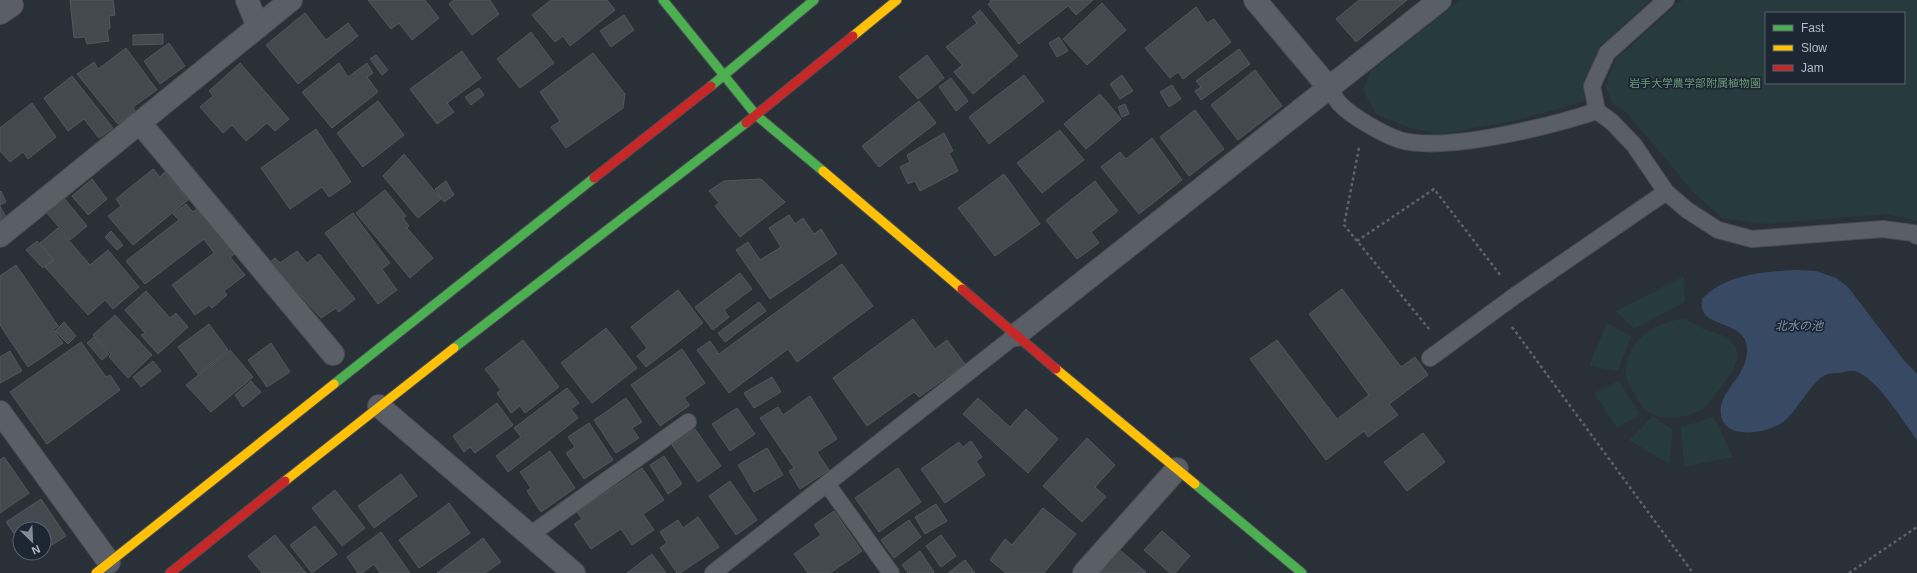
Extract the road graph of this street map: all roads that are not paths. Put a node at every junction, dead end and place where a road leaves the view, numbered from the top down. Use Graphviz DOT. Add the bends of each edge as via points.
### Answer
graph roads {
  1 [pos="247,0"];
  2 [pos="291,0"];
  3 [pos="663,0"];
  4 [pos="814,0"];
  5 [pos="897,0"];
  6 [pos="1255,0"];
  7 [pos="1440,0"];
  8 [pos="1666,0"];
  9 [pos="258,27"];
  10 [pos="724,75"];
  11 [pos="1330,89"];
  12 [pos="1597,111"];
  13 [pos="756,115"];
  14 [pos="140,123"];
  15 [pos="1666,192"];
  16 [pos="0,236"];
  17 [pos="1917,236"];
  18 [pos="1016,335"];
  19 [pos="333,354"];
  20 [pos="1430,358"];
  21 [pos="379,406"];
  22 [pos="0,412"];
  23 [pos="688,422"];
  24 [pos="1178,469"];
  25 [pos="828,484"];
  26 [pos="530,536"];
  27 [pos="103,567"];
  28 [pos="170,573"];
  29 [pos="574,573"];
  30 [pos="713,573"];
  31 [pos="891,573"];
  32 [pos="1084,573"];
  33 [pos="1302,573"];
  1 -- 9 [label="street"];
  2 -- 9 [label="street"];
  3 -- 10 [label="street"];
  4 -- 10 [label="street"];
  5 -- 13 [label="street"];
  6 -- 11 [label="street"];
  7 -- 11 [label="street"];
  8 -- 12 [label="lane" via="1607,53 1592,86"];
  9 -- 14 [label="street"];
  10 -- 13 [label="street"];
  10 -- 27 [label="street"];
  11 -- 12 [label="lane" via="1340,104 1364,122 1400,140 1426,143 1466,141 1525,130"];
  11 -- 18 [label="street"];
  12 -- 15 [label="lane" via="1612,122 1634,145"];
  13 -- 18 [label="street"];
  13 -- 21 [label="street"];
  14 -- 16 [label="street"];
  14 -- 19 [label="street"];
  15 -- 17 [label="lane" via="1687,210 1718,230 1752,239 1883,228 1913,233"];
  15 -- 20 [label="lane" via="1516,295"];
  18 -- 24 [label="street"];
  18 -- 25 [label="lane"];
  21 -- 26 [label="street"];
  21 -- 28 [label="street"];
  22 -- 27 [label="street"];
  23 -- 26 [label="lane"];
  24 -- 32 [label="street"];
  24 -- 33 [label="street"];
  25 -- 30 [label="lane"];
  25 -- 31 [label="lane"];
  26 -- 29 [label="street"];
}
